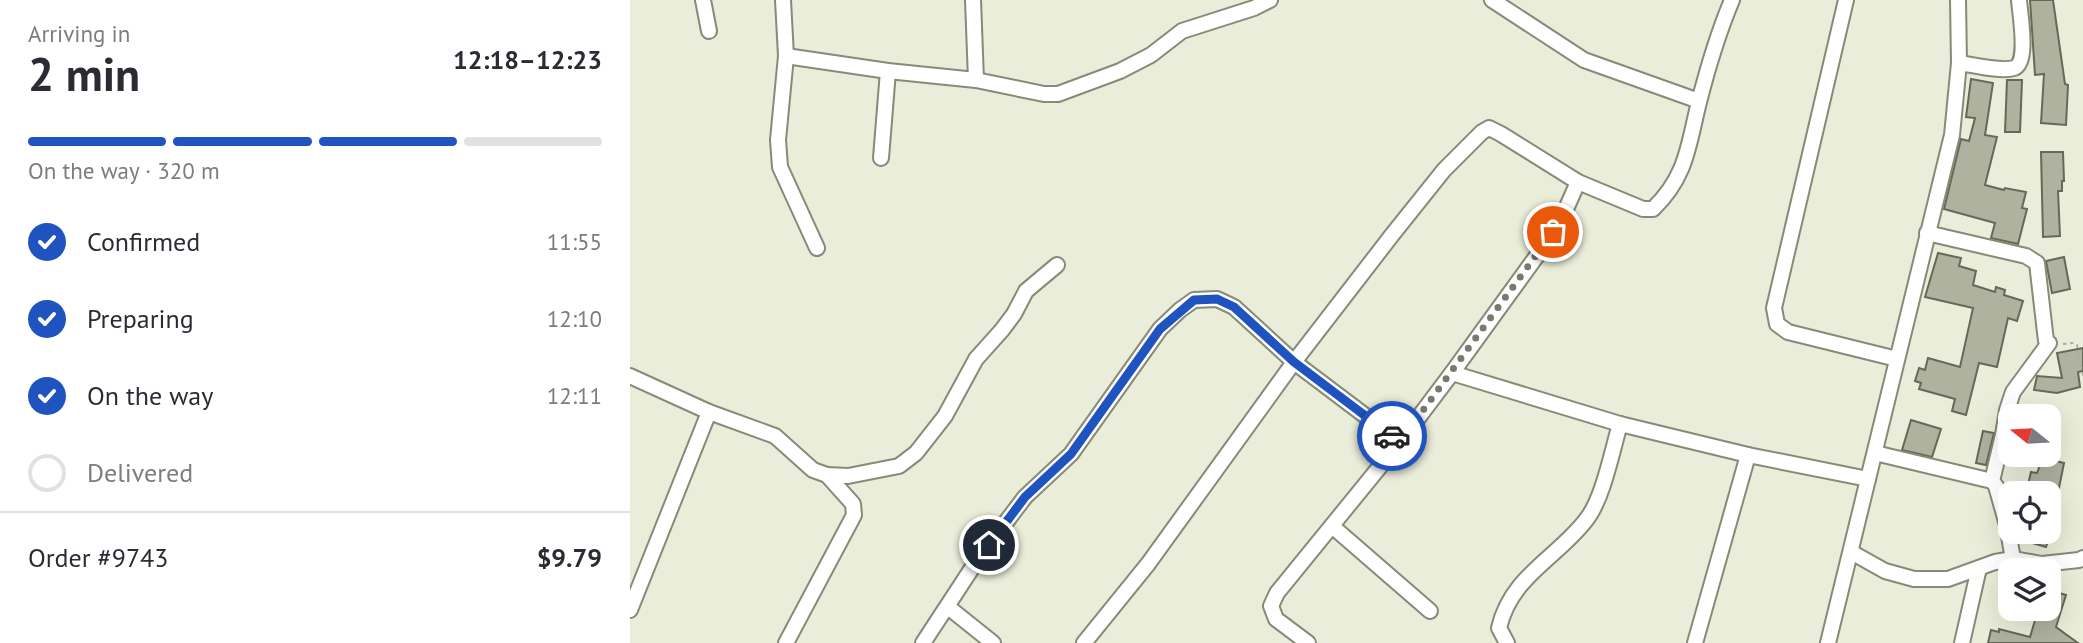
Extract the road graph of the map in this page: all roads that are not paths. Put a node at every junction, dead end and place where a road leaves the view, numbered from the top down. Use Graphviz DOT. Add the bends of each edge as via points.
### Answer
graph roads {
  1 [pos="703,0"];
  2 [pos="783,0"];
  3 [pos="973,0"];
  4 [pos="1270,0"];
  5 [pos="1492,0"];
  6 [pos="1732,0"];
  7 [pos="1846,0"];
  8 [pos="1958,0"];
  9 [pos="2019,0"];
  10 [pos="709,31"];
  11 [pos="786,56"];
  12 [pos="1959,63"];
  13 [pos="888,71"];
  14 [pos="976,80"];
  15 [pos="1699,101"];
  16 [pos="881,158"];
  17 [pos="1578,182"];
  18 [pos="1927,233"];
  19 [pos="817,248"];
  20 [pos="1057,265"];
  21 [pos="1897,359"];
  22 [pos="1294,362"];
  23 [pos="1452,373"];
  24 [pos="630,376"];
  25 [pos="709,412"];
  26 [pos="1620,424"];
  27 [pos="1400,442"];
  28 [pos="1875,453"];
  29 [pos="1748,455"];
  30 [pos="827,475"];
  31 [pos="1868,479"];
  32 [pos="1992,481"];
  33 [pos="1332,526"];
  34 [pos="1851,552"];
  35 [pos="2013,558"];
  36 [pos="2083,558"];
  37 [pos="1998,562"];
  38 [pos="2061,563"];
  39 [pos="1979,568"];
  40 [pos="948,607"];
  41 [pos="630,610"];
  42 [pos="1430,611"];
  43 [pos="786,643"];
  44 [pos="923,643"];
  45 [pos="993,643"];
  46 [pos="1084,643"];
  47 [pos="1308,643"];
  48 [pos="1507,643"];
  49 [pos="1695,643"];
  50 [pos="1828,643"];
  51 [pos="1962,643"];
  1 -- 10 [label="street"];
  2 -- 11 [label="street"];
  3 -- 14 [label="street"];
  4 -- 14 [label="street" via="1182,32 1151,55 1070,91 1044,94"];
  5 -- 15 [label="street" via="1584,60"];
  6 -- 15 [label="street"];
  7 -- 21 [label="street" via="1774,307 1776,324 1788,332"];
  8 -- 12 [label="street"];
  9 -- 12 [label="street" via="2023,54 2019,65 2002,69"];
  11 -- 13 [label="street"];
  11 -- 19 [label="street" via="780,167"];
  12 -- 18 [label="street" via="1952,135"];
  13 -- 14 [label="street"];
  13 -- 16 [label="street"];
  15 -- 17 [label="street" via="1676,182 1653,209"];
  17 -- 22 [label="street" via="1501,134 1489,128 1482,132 1444,170"];
  17 -- 23 [label="street" via="1544,246"];
  18 -- 21 [label="street"];
  18 -- 32 [label="street" via="2033,258 2037,263 2049,343 2014,392"];
  20 -- 30 [label="street" via="1026,291 916,453 899,466 848,476"];
  21 -- 28 [label="street"];
  22 -- 27 [label="street"];
  22 -- 40 [label="street" via="1234,307 1217,299 1194,300 1160,329 1071,454 1025,497"];
  22 -- 46 [label="street" via="1148,564"];
  23 -- 26 [label="street"];
  23 -- 27 [label="street"];
  24 -- 25 [label="street"];
  25 -- 30 [label="street" via="775,436 813,470"];
  25 -- 41 [label="street"];
  26 -- 29 [label="street"];
  26 -- 48 [label="street" via="1589,517 1523,582 1502,614 1499,628"];
  27 -- 33 [label="street"];
  28 -- 31 [label="street"];
  28 -- 32 [label="street"];
  29 -- 31 [label="street"];
  29 -- 49 [label="street"];
  30 -- 43 [label="street" via="853,505 854,515"];
  31 -- 34 [label="street"];
  32 -- 35 [label="street"];
  33 -- 42 [label="street"];
  33 -- 47 [label="street" via="1271,606 1276,619"];
  34 -- 39 [label="street" via="1885,571 1914,579 1948,579"];
  34 -- 50 [label="street"];
  36 -- 38 [label="street"];
  37 -- 39 [label="street"];
  39 -- 51 [label="street"];
  40 -- 44 [label="street"];
  40 -- 45 [label="street"];
}
